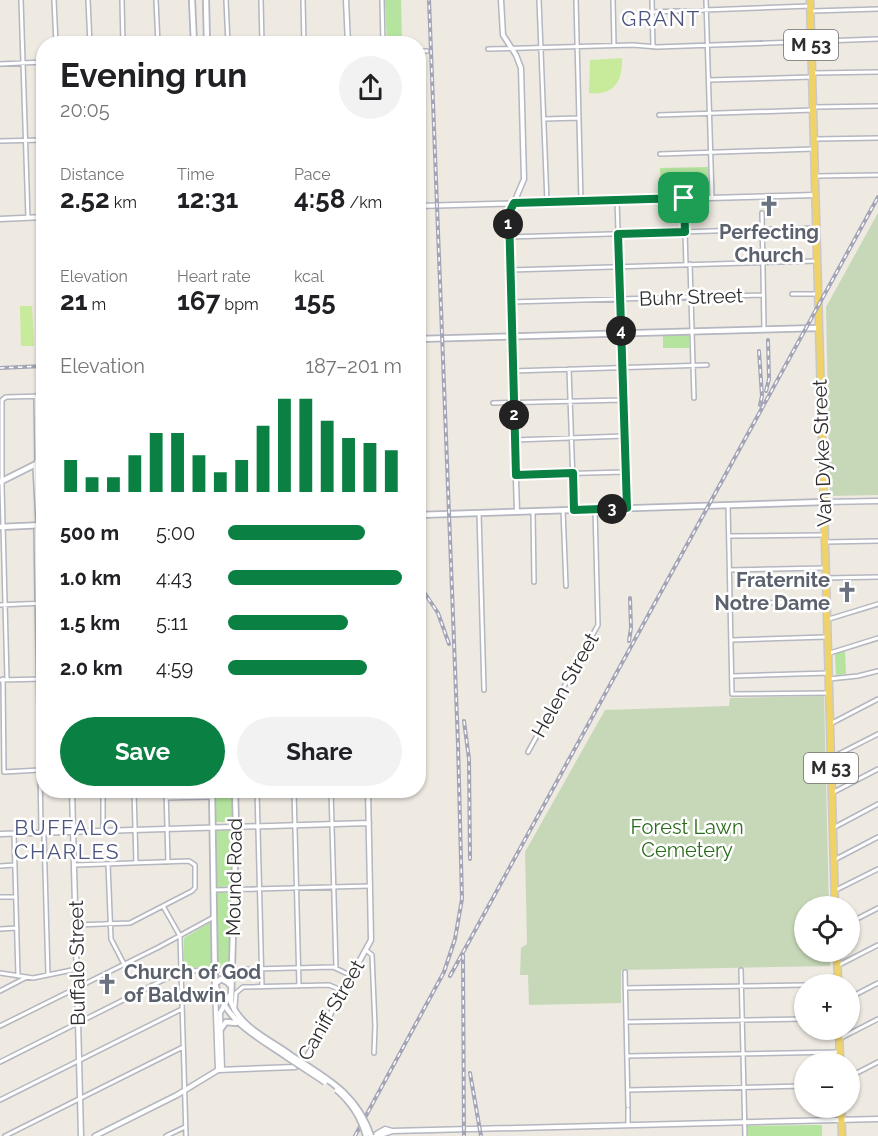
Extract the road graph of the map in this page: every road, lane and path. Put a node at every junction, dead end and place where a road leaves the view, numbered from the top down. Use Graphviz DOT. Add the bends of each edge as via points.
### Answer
graph roads {
  1 [pos="21,0"];
  2 [pos="54,0"];
  3 [pos="88,0"];
  4 [pos="122,0"];
  5 [pos="156,0"];
  6 [pos="192,0"];
  7 [pos="206,0"];
  8 [pos="226,0"];
  9 [pos="261,0"];
  10 [pos="303,0"];
  11 [pos="346,0"];
  12 [pos="382,0"];
  13 [pos="501,0"];
  14 [pos="540,0"];
  15 [pos="576,0"];
  16 [pos="613,0"];
  17 [pos="652,0"];
  18 [pos="706,0"];
  19 [pos="810,6"];
  20 [pos="878,9"];
  21 [pos="706,10"];
  22 [pos="652,12"];
  23 [pos="56,36"];
  24 [pos="90,36"];
  25 [pos="123,36"];
  26 [pos="158,36"];
  27 [pos="194,36"];
  28 [pos="207,36"];
  29 [pos="228,36"];
  30 [pos="262,36"];
  31 [pos="304,36"];
  32 [pos="348,36"];
  33 [pos="383,36"];
  34 [pos="878,39"];
  35 [pos="811,41"];
  36 [pos="614,45"];
  37 [pos="707,46"];
  38 [pos="577,47"];
  39 [pos="653,47"];
  40 [pos="541,48"];
  41 [pos="488,49"];
  42 [pos="512,49"];
  43 [pos="36,62"];
  44 [pos="23,63"];
  45 [pos="0,64"];
  46 [pos="878,72"];
  47 [pos="812,75"];
  48 [pos="708,80"];
  49 [pos="878,106"];
  50 [pos="813,109"];
  51 [pos="709,114"];
  52 [pos="659,115"];
  53 [pos="579,118"];
  54 [pos="544,119"];
  55 [pos="878,138"];
  56 [pos="36,140"];
  57 [pos="814,140"];
  58 [pos="0,141"];
  59 [pos="25,141"];
  60 [pos="814,149"];
  61 [pos="710,152"];
  62 [pos="660,154"];
  63 [pos="878,175"];
  64 [pos="815,176"];
  65 [pos="815,195"];
  66 [pos="712,197"];
  67 [pos="684,198"];
  68 [pos="617,200"];
  69 [pos="582,201"];
  70 [pos="547,202"];
  71 [pos="514,203"];
  72 [pos="426,206"];
  73 [pos="762,213"];
  74 [pos="28,218"];
  75 [pos="36,218"];
  76 [pos="0,219"];
  77 [pos="816,228"];
  78 [pos="762,230"];
  79 [pos="685,232"];
  80 [pos="618,234"];
  81 [pos="508,237"];
  82 [pos="817,261"];
  83 [pos="763,262"];
  84 [pos="688,265"];
  85 [pos="619,267"];
  86 [pos="510,270"];
  87 [pos="792,294"];
  88 [pos="818,294"];
  89 [pos="763,295"];
  90 [pos="691,297"];
  91 [pos="620,299"];
  92 [pos="510,303"];
  93 [pos="819,327"];
  94 [pos="764,329"];
  95 [pos="692,331"];
  96 [pos="621,333"];
  97 [pos="511,336"];
  98 [pos="426,339"];
  99 [pos="707,365"];
  100 [pos="693,366"];
  101 [pos="622,368"];
  102 [pos="569,369"];
  103 [pos="512,371"];
  104 [pos="36,396"];
  105 [pos="694,398"];
  106 [pos="623,400"];
  107 [pos="570,402"];
  108 [pos="493,403"];
  109 [pos="513,403"];
  110 [pos="624,436"];
  111 [pos="572,438"];
  112 [pos="514,440"];
  113 [pos="36,464"];
  114 [pos="626,472"];
  115 [pos="573,473"];
  116 [pos="516,475"];
  117 [pos="36,480"];
  118 [pos="1,482"];
  119 [pos="878,501"];
  120 [pos="824,502"];
  121 [pos="728,505"];
  122 [pos="627,508"];
  123 [pos="595,509"];
  124 [pos="563,510"];
  125 [pos="574,510"];
  126 [pos="533,511"];
  127 [pos="517,512"];
  128 [pos="479,513"];
  129 [pos="426,515"];
  130 [pos="36,526"];
  131 [pos="2,527"];
  132 [pos="729,536"];
  133 [pos="825,539"];
  134 [pos="878,541"];
  135 [pos="826,568"];
  136 [pos="730,570"];
  137 [pos="878,577"];
  138 [pos="826,578"];
  139 [pos="534,582"];
  140 [pos="566,586"];
  141 [pos="827,601"];
  142 [pos="6,604"];
  143 [pos="36,604"];
  144 [pos="731,604"];
  145 [pos="878,604"];
  146 [pos="0,605"];
  147 [pos="827,619"];
  148 [pos="828,637"];
  149 [pos="878,638"];
  150 [pos="732,640"];
  151 [pos="828,653"];
  152 [pos="878,671"];
  153 [pos="732,676"];
  154 [pos="829,676"];
  155 [pos="36,679"];
  156 [pos="3,680"];
  157 [pos="483,690"];
  158 [pos="829,693"];
  159 [pos="878,699"];
  160 [pos="830,724"];
  161 [pos="878,734"];
  162 [pos="528,752"];
  163 [pos="831,758"];
  164 [pos="878,769"];
  165 [pos="36,770"];
  166 [pos="832,793"];
  167 [pos="41,798"];
  168 [pos="72,798"];
  169 [pos="103,798"];
  170 [pos="134,798"];
  171 [pos="166,798"];
  172 [pos="212,798"];
  173 [pos="235,798"];
  174 [pos="257,798"];
  175 [pos="294,798"];
  176 [pos="331,798"];
  177 [pos="368,798"];
  178 [pos="878,804"];
  179 [pos="369,823"];
  180 [pos="332,824"];
  181 [pos="295,825"];
  182 [pos="236,826"];
  183 [pos="258,826"];
  184 [pos="213,827"];
  185 [pos="167,828"];
  186 [pos="833,828"];
  187 [pos="135,829"];
  188 [pos="103,830"];
  189 [pos="73,831"];
  190 [pos="42,832"];
  191 [pos="14,833"];
  192 [pos="0,834"];
  193 [pos="878,837"];
  194 [pos="834,860"];
  195 [pos="168,862"];
  196 [pos="136,863"];
  197 [pos="108,864"];
  198 [pos="15,865"];
  199 [pos="75,865"];
  200 [pos="0,866"];
  201 [pos="878,869"];
  202 [pos="370,886"];
  203 [pos="334,887"];
  204 [pos="297,888"];
  205 [pos="260,889"];
  206 [pos="213,890"];
  207 [pos="234,890"];
  208 [pos="835,891"];
  209 [pos="835,896"];
  210 [pos="0,897"];
  211 [pos="16,897"];
  212 [pos="163,906"];
  213 [pos="878,908"];
  214 [pos="214,917"];
  215 [pos="860,917"];
  216 [pos="110,924"];
  217 [pos="76,925"];
  218 [pos="0,928"];
  219 [pos="17,928"];
  220 [pos="180,936"];
  221 [pos="878,945"];
  222 [pos="366,950"];
  223 [pos="837,962"];
  224 [pos="124,964"];
  225 [pos="837,966"];
  226 [pos="299,968"];
  227 [pos="336,968"];
  228 [pos="77,969"];
  229 [pos="262,969"];
  230 [pos="215,970"];
  231 [pos="231,970"];
  232 [pos="741,970"];
  233 [pos="181,971"];
  234 [pos="625,972"];
  235 [pos="0,973"];
  236 [pos="837,974"];
  237 [pos="48,975"];
  238 [pos="18,976"];
  239 [pos="351,976"];
  240 [pos="27,977"];
  241 [pos="878,983"];
  242 [pos="215,984"];
  243 [pos="794,985"];
  244 [pos="299,986"];
  245 [pos="742,986"];
  246 [pos="262,987"];
  247 [pos="77,988"];
  248 [pos="625,988"];
  249 [pos="231,989"];
  250 [pos="0,991"];
  251 [pos="343,991"];
  252 [pos="860,992"];
  253 [pos="223,1004"];
  254 [pos="182,1009"];
  255 [pos="794,1018"];
  256 [pos="878,1019"];
  257 [pos="743,1020"];
  258 [pos="626,1022"];
  259 [pos="78,1023"];
  260 [pos="241,1024"];
  261 [pos="0,1026"];
  262 [pos="860,1028"];
  263 [pos="220,1030"];
  264 [pos="839,1040"];
  265 [pos="183,1046"];
  266 [pos="839,1052"];
  267 [pos="374,1053"];
  268 [pos="794,1053"];
  269 [pos="743,1054"];
  270 [pos="627,1056"];
  271 [pos="78,1061"];
  272 [pos="0,1062"];
  273 [pos="878,1062"];
  274 [pos="220,1069"];
  275 [pos="860,1071"];
  276 [pos="794,1086"];
  277 [pos="744,1088"];
  278 [pos="185,1090"];
  279 [pos="628,1090"];
  280 [pos="80,1099"];
  281 [pos="0,1100"];
  282 [pos="878,1119"];
  283 [pos="841,1120"];
  284 [pos="745,1122"];
  285 [pos="628,1125"];
  286 [pos="185,1127"];
  287 [pos="375,1135"];
  288 [pos="5,1136"];
  289 [pos="81,1136"];
  290 [pos="95,1136"];
  291 [pos="166,1136"];
  292 [pos="186,1136"];
  293 [pos="745,1136"];
  294 [pos="842,1136"];
  1 -- 44 [label="street"];
  2 -- 23 [label="street"];
  3 -- 24 [label="street"];
  4 -- 25 [label="street"];
  5 -- 26 [label="street"];
  6 -- 27 [label="main road"];
  7 -- 28 [label="main road"];
  8 -- 29 [label="street"];
  9 -- 30 [label="street"];
  10 -- 31 [label="street"];
  11 -- 32 [label="street"];
  12 -- 33 [label="street"];
  13 -- 42 [label="street" via="502,33"];
  14 -- 40 [label="street"];
  15 -- 38 [label="street"];
  16 -- 36 [label="street"];
  17 -- 22 [label="street"];
  18 -- 21 [label="street"];
  19 -- 20 [label="street"];
  19 -- 21 [label="street"];
  19 -- 35 [label="main road, Van Dyke Street / M 53"];
  21 -- 22 [label="street"];
  21 -- 37 [label="street"];
  22 -- 39 [label="street"];
  34 -- 35 [label="street"];
  35 -- 37 [label="street"];
  35 -- 47 [label="main road, Van Dyke Street / M 53"];
  36 -- 38 [label="street"];
  36 -- 39 [label="street"];
  37 -- 39 [label="street"];
  37 -- 48 [label="street"];
  38 -- 40 [label="street"];
  38 -- 53 [label="street"];
  40 -- 42 [label="street"];
  40 -- 54 [label="street"];
  41 -- 42 [label="street"];
  42 -- 71 [label="street" via="521,68 524,179"];
  43 -- 44 [label="street"];
  44 -- 45 [label="street"];
  44 -- 59 [label="street"];
  46 -- 47 [label="street"];
  47 -- 48 [label="street"];
  47 -- 50 [label="main road, Van Dyke Street / M 53"];
  48 -- 51 [label="street"];
  49 -- 50 [label="street"];
  50 -- 51 [label="street"];
  50 -- 57 [label="main road, Van Dyke Street / M 53"];
  51 -- 52 [label="street"];
  51 -- 61 [label="street"];
  53 -- 54 [label="street"];
  53 -- 69 [label="street"];
  54 -- 70 [label="street"];
  55 -- 57 [label="street"];
  56 -- 59 [label="street"];
  57 -- 60 [label="main road, Van Dyke Street / M 53"];
  58 -- 59 [label="street"];
  59 -- 74 [label="street"];
  60 -- 61 [label="street"];
  60 -- 64 [label="main road, Van Dyke Street / M 53"];
  61 -- 62 [label="street"];
  61 -- 66 [label="street"];
  63 -- 64 [label="street"];
  64 -- 65 [label="main road, Van Dyke Street / M 53"];
  65 -- 66 [label="street"];
  65 -- 77 [label="main road, Van Dyke Street / M 53"];
  66 -- 67 [label="street"];
  67 -- 68 [label="street"];
  67 -- 79 [label="street"];
  68 -- 69 [label="street"];
  68 -- 80 [label="street"];
  69 -- 70 [label="street"];
  70 -- 71 [label="street"];
  71 -- 72 [label="street"];
  71 -- 81 [label="street" via="508,217"];
  73 -- 78 [label="street"];
  74 -- 75 [label="street"];
  74 -- 76 [label="street"];
  77 -- 78 [label="street"];
  77 -- 82 [label="main road, Van Dyke Street / M 53"];
  78 -- 79 [label="street"];
  78 -- 83 [label="street"];
  79 -- 80 [label="street"];
  79 -- 84 [label="street"];
  80 -- 81 [label="street"];
  80 -- 85 [label="street"];
  81 -- 86 [label="street"];
  82 -- 83 [label="street"];
  82 -- 88 [label="main road, Van Dyke Street / M 53"];
  83 -- 84 [label="street"];
  83 -- 89 [label="street"];
  84 -- 85 [label="street"];
  84 -- 90 [label="street"];
  85 -- 86 [label="street"];
  85 -- 91 [label="street"];
  86 -- 92 [label="street"];
  87 -- 88 [label="street"];
  88 -- 93 [label="main road, Van Dyke Street / M 53"];
  89 -- 90 [label="street, Buhr Street"];
  89 -- 94 [label="street"];
  90 -- 91 [label="street, Buhr Street"];
  90 -- 95 [label="street"];
  91 -- 92 [label="street, Buhr Street"];
  91 -- 96 [label="street"];
  92 -- 97 [label="street"];
  93 -- 94 [label="main road"];
  93 -- 120 [label="main road, Van Dyke Street / M 53"];
  94 -- 95 [label="main road"];
  95 -- 96 [label="main road"];
  95 -- 100 [label="street"];
  96 -- 97 [label="main road"];
  96 -- 101 [label="street"];
  97 -- 98 [label="main road"];
  97 -- 103 [label="street"];
  99 -- 100 [label="street"];
  100 -- 101 [label="street"];
  100 -- 105 [label="street"];
  101 -- 102 [label="street"];
  101 -- 106 [label="street"];
  102 -- 103 [label="street"];
  102 -- 107 [label="street"];
  103 -- 109 [label="street"];
  104 -- 113 [label="street"];
  104 -- 118 [label="street" via="4,398"];
  106 -- 107 [label="street"];
  106 -- 110 [label="street"];
  107 -- 109 [label="street"];
  107 -- 111 [label="street"];
  108 -- 109 [label="street"];
  109 -- 112 [label="street"];
  110 -- 111 [label="street"];
  110 -- 114 [label="street"];
  111 -- 112 [label="street"];
  111 -- 115 [label="street"];
  112 -- 116 [label="street"];
  113 -- 117 [label="street"];
  113 -- 118 [label="main road"];
  114 -- 115 [label="street"];
  114 -- 122 [label="street"];
  115 -- 116 [label="street"];
  115 -- 125 [label="street"];
  116 -- 127 [label="street"];
  118 -- 131 [label="street"];
  119 -- 120 [label="street"];
  120 -- 121 [label="main road"];
  120 -- 133 [label="main road, Van Dyke Street / M 53"];
  121 -- 122 [label="main road"];
  121 -- 132 [label="street"];
  122 -- 123 [label="main road"];
  123 -- 125 [label="main road"];
  123 -- 162 [label="street, Helen Street" via="598,625"];
  124 -- 125 [label="main road"];
  124 -- 126 [label="main road"];
  124 -- 140 [label="street"];
  126 -- 127 [label="main road"];
  126 -- 139 [label="street"];
  127 -- 128 [label="main road"];
  128 -- 129 [label="main road"];
  128 -- 157 [label="street"];
  130 -- 131 [label="main road"];
  131 -- 142 [label="street"];
  132 -- 133 [label="street"];
  132 -- 136 [label="street"];
  133 -- 134 [label="street"];
  133 -- 135 [label="main road, Van Dyke Street / M 53"];
  135 -- 136 [label="street"];
  135 -- 138 [label="main road, Van Dyke Street / M 53"];
  136 -- 144 [label="street"];
  137 -- 138 [label="street"];
  138 -- 141 [label="main road, Van Dyke Street / M 53"];
  141 -- 144 [label="street"];
  141 -- 147 [label="main road, Van Dyke Street / M 53"];
  142 -- 143 [label="street"];
  142 -- 146 [label="street"];
  142 -- 156 [label="street"];
  144 -- 150 [label="street"];
  145 -- 147 [label="street"];
  147 -- 148 [label="main road, Van Dyke Street / M 53"];
  148 -- 150 [label="street"];
  148 -- 151 [label="main road, Van Dyke Street / M 53"];
  149 -- 151 [label="street"];
  150 -- 153 [label="street"];
  151 -- 154 [label="main road, Van Dyke Street / M 53"];
  152 -- 154 [label="street"];
  153 -- 154 [label="street"];
  153 -- 158 [label="street" via="735,695"];
  154 -- 158 [label="main road, Van Dyke Street / M 53"];
  155 -- 156 [label="street"];
  156 -- 165 [label="street" via="4,772"];
  158 -- 160 [label="main road, Van Dyke Street / M 53"];
  159 -- 160 [label="street"];
  160 -- 163 [label="main road, Van Dyke Street / M 53"];
  161 -- 163 [label="street"];
  163 -- 166 [label="main road, Van Dyke Street / M 53"];
  164 -- 166 [label="street"];
  166 -- 186 [label="main road, Van Dyke Street / M 53"];
  167 -- 190 [label="street"];
  168 -- 189 [label="street, Buffalo Street"];
  169 -- 188 [label="street"];
  170 -- 187 [label="street"];
  171 -- 185 [label="street"];
  172 -- 184 [label="main road, Mound Road"];
  173 -- 182 [label="main road, Mound Road"];
  174 -- 183 [label="street"];
  175 -- 181 [label="street"];
  176 -- 180 [label="street"];
  177 -- 179 [label="street, Caniff Street"];
  178 -- 186 [label="street"];
  179 -- 180 [label="street"];
  179 -- 202 [label="street, Caniff Street"];
  180 -- 181 [label="street"];
  180 -- 203 [label="street"];
  181 -- 183 [label="street"];
  181 -- 204 [label="street"];
  182 -- 183 [label="street"];
  182 -- 184 [label="street"];
  182 -- 207 [label="main road, Mound Road"];
  183 -- 205 [label="street"];
  184 -- 185 [label="street"];
  184 -- 206 [label="main road, Mound Road"];
  185 -- 187 [label="street"];
  185 -- 195 [label="street"];
  186 -- 194 [label="main road, Van Dyke Street / M 53"];
  187 -- 188 [label="street"];
  187 -- 196 [label="street"];
  188 -- 189 [label="street"];
  189 -- 190 [label="street"];
  189 -- 199 [label="street, Buffalo Street"];
  190 -- 191 [label="street"];
  190 -- 237 [label="street"];
  191 -- 192 [label="street"];
  191 -- 198 [label="street"];
  193 -- 194 [label="street"];
  194 -- 208 [label="main road, Van Dyke Street / M 53"];
  195 -- 196 [label="street"];
  195 -- 212 [label="street" via="192,863 195,888"];
  196 -- 197 [label="street"];
  197 -- 199 [label="street"];
  197 -- 216 [label="street"];
  198 -- 200 [label="street"];
  198 -- 211 [label="street"];
  199 -- 217 [label="street, Buffalo Street"];
  201 -- 208 [label="street"];
  202 -- 203 [label="street"];
  202 -- 222 [label="street, Caniff Street" via="372,937"];
  203 -- 204 [label="street"];
  203 -- 227 [label="street"];
  204 -- 205 [label="street"];
  204 -- 226 [label="street"];
  205 -- 207 [label="street"];
  205 -- 229 [label="street"];
  206 -- 207 [label="street"];
  206 -- 214 [label="main road, Mound Road"];
  207 -- 231 [label="main road, Mound Road"];
  208 -- 209 [label="main road, Van Dyke Street / M 53"];
  210 -- 211 [label="street"];
  211 -- 219 [label="street"];
  212 -- 216 [label="street" via="130,923"];
  212 -- 220 [label="street"];
  213 -- 215 [label="street"];
  214 -- 220 [label="street"];
  214 -- 230 [label="main road, Mound Road"];
  216 -- 217 [label="street"];
  216 -- 224 [label="street" via="111,939"];
  217 -- 228 [label="street, Buffalo Street"];
  218 -- 219 [label="street"];
  219 -- 238 [label="street"];
  220 -- 224 [label="street"];
  220 -- 233 [label="street"];
  221 -- 225 [label="street"];
  222 -- 239 [label="street, Caniff Street"];
  222 -- 267 [label="street" via="372,955"];
  223 -- 225 [label="main road"];
  224 -- 247 [label="street"];
  225 -- 236 [label="main road"];
  226 -- 227 [label="street"];
  226 -- 229 [label="street"];
  226 -- 244 [label="street"];
  227 -- 239 [label="street"];
  228 -- 237 [label="street"];
  228 -- 247 [label="street, Buffalo Street"];
  229 -- 231 [label="street"];
  229 -- 246 [label="street"];
  230 -- 231 [label="street"];
  230 -- 233 [label="street"];
  230 -- 242 [label="main road, Mound Road"];
  231 -- 249 [label="main road, Mound Road"];
  232 -- 245 [label="street"];
  233 -- 254 [label="street"];
  233 -- 259 [label="street"];
  234 -- 248 [label="street"];
  235 -- 238 [label="street"];
  237 -- 240 [label="street"];
  238 -- 240 [label="street"];
  239 -- 251 [label="street, Caniff Street"];
  240 -- 250 [label="street"];
  241 -- 252 [label="street"];
  242 -- 249 [label="main road" via="222,979"];
  242 -- 253 [label="main road"];
  242 -- 274 [label="street, Mound Road"];
  243 -- 245 [label="street"];
  244 -- 246 [label="street"];
  244 -- 251 [label="street" via="331,985"];
  245 -- 248 [label="street"];
  245 -- 257 [label="street"];
  246 -- 260 [label="street" via="243,987 236,993"];
  247 -- 259 [label="street, Buffalo Street"];
  247 -- 261 [label="street"];
  248 -- 258 [label="street"];
  249 -- 253 [label="street"];
  249 -- 260 [label="main road" via="231,1002"];
  251 -- 274 [label="street, Caniff Street" via="299,1067"];
  253 -- 260 [label="main road"];
  253 -- 263 [label="street"];
  254 -- 265 [label="street"];
  254 -- 271 [label="street"];
  255 -- 257 [label="street"];
  256 -- 262 [label="street"];
  257 -- 258 [label="street"];
  257 -- 269 [label="street"];
  258 -- 270 [label="street"];
  259 -- 271 [label="street, Buffalo Street"];
  259 -- 272 [label="street"];
  260 -- 263 [label="main road" via="227,1021"];
  260 -- 287 [label="main road, bridge" via="332,1086"];
  263 -- 274 [label="street"];
  264 -- 266 [label="main road"];
  265 -- 278 [label="street"];
  265 -- 280 [label="street"];
  268 -- 269 [label="street"];
  269 -- 270 [label="street"];
  269 -- 277 [label="street"];
  270 -- 279 [label="street"];
  271 -- 280 [label="street, Buffalo Street"];
  271 -- 281 [label="street"];
  273 -- 275 [label="street"];
  274 -- 278 [label="street, Caniff Street"];
  276 -- 277 [label="street"];
  277 -- 279 [label="street"];
  277 -- 284 [label="street"];
  278 -- 286 [label="street"];
  278 -- 290 [label="street, Caniff Street"];
  279 -- 285 [label="street"];
  280 -- 288 [label="street"];
  280 -- 289 [label="street, Buffalo Street"];
  282 -- 283 [label="street"];
  283 -- 284 [label="street"];
  283 -- 294 [label="main road"];
  284 -- 285 [label="street"];
  284 -- 293 [label="street"];
  285 -- 287 [label="street" via="392,1131"];
  286 -- 291 [label="street"];
  286 -- 292 [label="street"];
}
